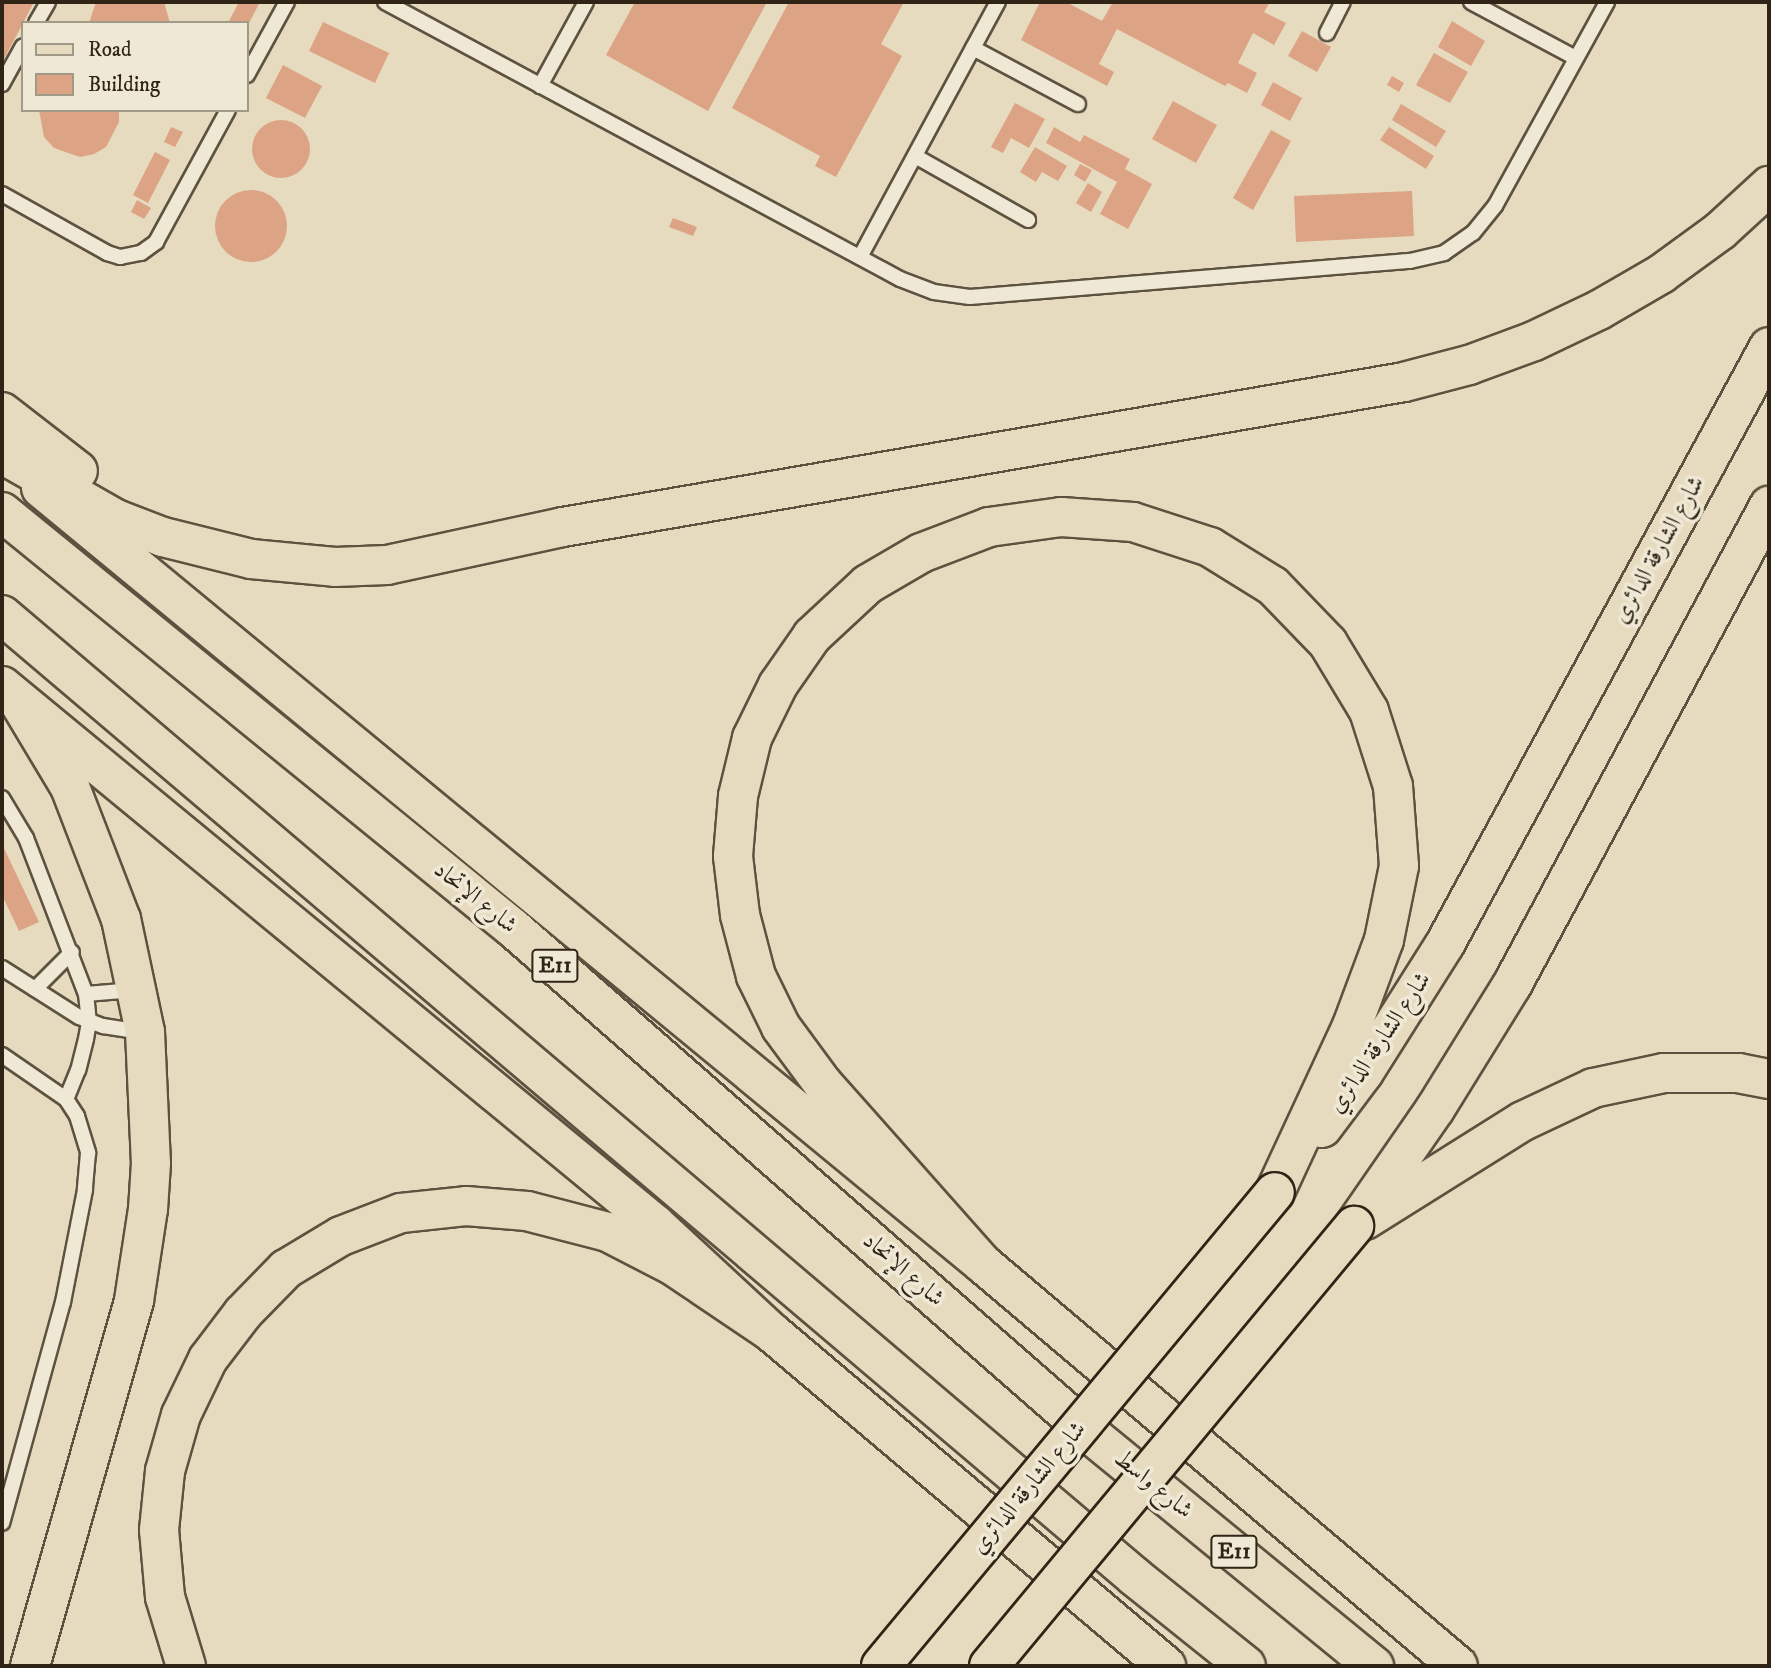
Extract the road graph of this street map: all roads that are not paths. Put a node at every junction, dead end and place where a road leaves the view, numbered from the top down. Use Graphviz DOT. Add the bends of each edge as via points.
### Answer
graph roads {
  1 [pos="48,2"];
  2 [pos="287,2"];
  3 [pos="385,2"];
  4 [pos="586,2"];
  5 [pos="998,2"];
  6 [pos="1343,2"];
  7 [pos="1471,2"];
  8 [pos="1607,2"];
  9 [pos="37,21"];
  10 [pos="1327,33"];
  11 [pos="973,48"];
  12 [pos="21,50"];
  13 [pos="1576,58"];
  14 [pos="248,73"];
  15 [pos="2,84"];
  16 [pos="540,86"];
  17 [pos="1078,104"];
  18 [pos="227,112"];
  19 [pos="915,156"];
  20 [pos="1769,186"];
  21 [pos="2,194"];
  22 [pos="1028,220"];
  23 [pos="860,257"];
  24 [pos="1769,347"];
  25 [pos="2,412"];
  26 [pos="2,455"];
  27 [pos="1769,506"];
  28 [pos="2,512"];
  29 [pos="563,527"];
  30 [pos="2,615"];
  31 [pos="10,694"];
  32 [pos="2,797"];
  33 [pos="72,951"];
  34 [pos="2,968"];
  35 [pos="34,989"];
  36 [pos="138,990"];
  37 [pos="86,994"];
  38 [pos="89,1022"];
  39 [pos="145,1032"];
  40 [pos="2,1055"];
  41 [pos="1769,1079"];
  42 [pos="66,1099"];
  43 [pos="1275,1192"];
  44 [pos="1354,1226"];
  45 [pos="983,1264"];
  46 [pos="770,1331"];
  47 [pos="1094,1437"];
  48 [pos="2,1522"];
  49 [pos="30,1666"];
  50 [pos="186,1666"];
  51 [pos="881,1666"];
  52 [pos="989,1666"];
  53 [pos="1166,1666"];
  54 [pos="1246,1666"];
  55 [pos="1374,1666"];
  56 [pos="1458,1666"];
  1 -- 9 [label="lane"];
  2 -- 14 [label="lane"];
  3 -- 16 [label="lane"];
  4 -- 16 [label="lane"];
  5 -- 11 [label="lane"];
  6 -- 10 [label="lane"];
  7 -- 13 [label="lane"];
  8 -- 13 [label="lane"];
  11 -- 17 [label="lane"];
  11 -- 19 [label="lane"];
  12 -- 15 [label="lane"];
  13 -- 23 [label="lane" via="1485,221 1459,244 1427,258 970,297 917,287"];
  16 -- 23 [label="lane"];
  18 -- 21 [label="lane" via="156,242 141,253 120,257 107,253"];
  19 -- 22 [label="lane"];
  19 -- 23 [label="lane"];
  20 -- 29 [label="main road" via="1720,230 1630,292 1534,341 1469,365 1404,382"];
  24 -- 43 [label="main road, شارع الشارقة الدائري" via="1445,944 1364,1072"];
  25 -- 29 [label="main road" via="80,473 116,493 194,523 235,532 355,543"];
  26 -- 29 [label="main road" via="116,520 251,559 322,566 387,565"];
  26 -- 45 [label="main road"];
  27 -- 44 [label="main road" via="1512,985 1435,1109"];
  28 -- 47 [label="main road, شارع الإتحاد / E11" via="514,929"];
  30 -- 54 [label="main road" via="1026,1485"];
  31 -- 36 [label="main road" via="69,788 97,852 121,919"];
  31 -- 46 [label="main road" via="656,1225"];
  32 -- 33 [label="lane" via="26,838"];
  33 -- 35 [label="lane"];
  33 -- 37 [label="lane"];
  34 -- 35 [label="lane"];
  35 -- 38 [label="lane"];
  36 -- 37 [label="lane"];
  36 -- 39 [label="main road"];
  37 -- 38 [label="lane"];
  38 -- 39 [label="lane"];
  38 -- 42 [label="lane"];
  39 -- 49 [label="main road" via="151,1163 136,1289"];
  40 -- 42 [label="lane"];
  41 -- 44 [label="main road" via="1738,1073 1664,1073 1593,1088 1523,1121"];
  42 -- 48 [label="lane" via="88,1153 86,1181 63,1302"];
  43 -- 45 [label="main road" via="1352,1026 1384,940 1392,903 1399,866 1393,786 1369,711 1328,643 1283,595 1209,547 1133,522 1061,517 989,527 921,553 868,584 812,636 778,685 752,738 738,796 733,856 740,915 756,976 781,1027 823,1084"];
  43 -- 51 [label="main road, شارع الشارقة الدائري, bridge"];
  44 -- 52 [label="main road, bridge"];
  45 -- 56 [label="main road"];
  46 -- 50 [label="main road" via="672,1265 608,1232 527,1211 466,1206 401,1213 341,1236 286,1269 243,1313 208,1359 181,1415 165,1471 159,1530 165,1597"];
  46 -- 53 [label="main road"];
  47 -- 55 [label="main road, شارع واسط / E11"];
}
